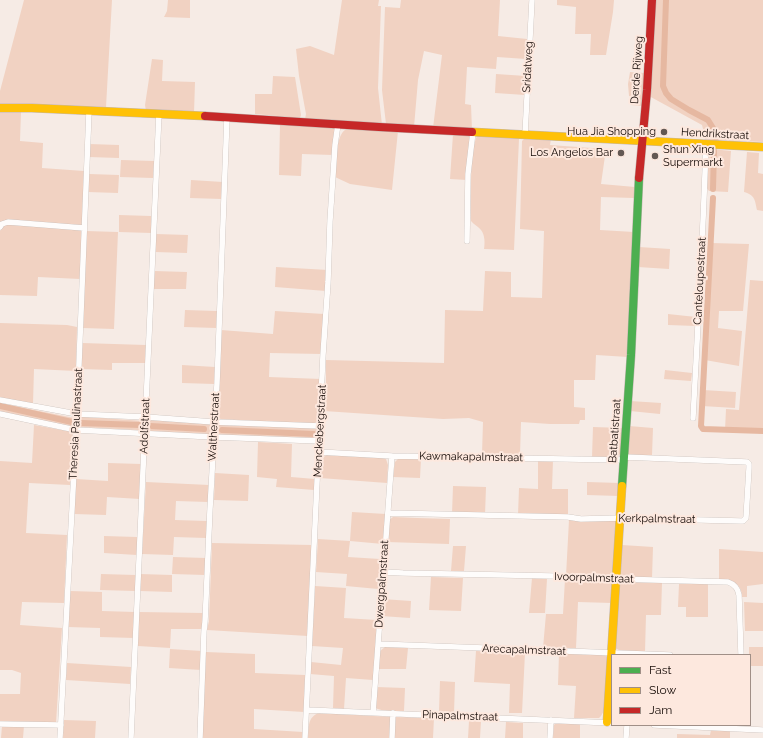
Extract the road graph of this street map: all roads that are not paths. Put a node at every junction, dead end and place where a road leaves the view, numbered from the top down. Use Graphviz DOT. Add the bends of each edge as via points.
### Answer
graph roads {
  1 [pos="532,0"];
  2 [pos="652,0"];
  3 [pos="0,108"];
  4 [pos="89,111"];
  5 [pos="159,114"];
  6 [pos="227,117"];
  7 [pos="338,124"];
  8 [pos="473,132"];
  9 [pos="525,135"];
  10 [pos="642,141"];
  11 [pos="706,145"];
  12 [pos="763,147"];
  13 [pos="0,228"];
  14 [pos="84,228"];
  15 [pos="467,241"];
  16 [pos="0,400"];
  17 [pos="0,414"];
  18 [pos="77,414"];
  19 [pos="146,417"];
  20 [pos="693,418"];
  21 [pos="214,422"];
  22 [pos="320,426"];
  23 [pos="76,430"];
  24 [pos="145,434"];
  25 [pos="213,437"];
  26 [pos="320,441"];
  27 [pos="319,452"];
  28 [pos="392,456"];
  29 [pos="624,458"];
  30 [pos="388,513"];
  31 [pos="620,518"];
  32 [pos="383,572"];
  33 [pos="616,579"];
  34 [pos="378,644"];
  35 [pos="611,653"];
  36 [pos="640,654"];
  37 [pos="741,654"];
  38 [pos="307,710"];
  39 [pos="372,713"];
  40 [pos="393,713"];
  41 [pos="551,720"];
  42 [pos="610,722"];
  43 [pos="0,724"];
  44 [pos="60,725"];
  45 [pos="627,726"];
  46 [pos="698,726"];
  47 [pos="742,727"];
  48 [pos="763,730"];
  49 [pos="60,738"];
  50 [pos="131,738"];
  51 [pos="200,738"];
  52 [pos="305,738"];
  53 [pos="392,738"];
  54 [pos="550,738"];
  55 [pos="626,738"];
  1 -- 9 [label="street, Sridatweg"];
  2 -- 10 [label="street, Derde Rijweg"];
  3 -- 4 [label="street, Hendrikstraat"];
  4 -- 5 [label="street, Hendrikstraat"];
  4 -- 14 [label="street, Theresia Paulinastraat"];
  5 -- 6 [label="street, Hendrikstraat"];
  5 -- 19 [label="street, Adolfstraat"];
  6 -- 7 [label="street, Hendrikstraat"];
  6 -- 21 [label="street, Waltherstraat"];
  7 -- 8 [label="street, Hendrikstraat"];
  7 -- 22 [label="street, Menckebergstraat" via="330,214"];
  8 -- 9 [label="street, Hendrikstraat"];
  8 -- 15 [label="street" via="468,174"];
  9 -- 10 [label="street, Hendrikstraat"];
  10 -- 11 [label="street, Hendrikstraat"];
  10 -- 29 [label="street, Batbatistraat"];
  11 -- 12 [label="street, Hendrikstraat"];
  11 -- 20 [label="street, Canteloupestraat"];
  13 -- 14 [label="street" via="8,222"];
  14 -- 18 [label="street, Theresia Paulinastraat"];
  16 -- 18 [label="street"];
  17 -- 23 [label="street"];
  18 -- 19 [label="street"];
  18 -- 23 [label="street, Theresia Paulinastraat"];
  19 -- 21 [label="street"];
  19 -- 24 [label="street, Adolfstraat"];
  21 -- 22 [label="street"];
  21 -- 25 [label="street, Waltherstraat"];
  22 -- 26 [label="street, Menckebergstraat"];
  23 -- 24 [label="street"];
  23 -- 44 [label="street, Theresia Paulinastraat"];
  24 -- 25 [label="street"];
  24 -- 50 [label="street, Adolfstraat"];
  25 -- 26 [label="street"];
  25 -- 51 [label="street, Waltherstraat"];
  26 -- 27 [label="street, Menckebergstraat"];
  27 -- 28 [label="street, Kawmakapalmstraat"];
  27 -- 38 [label="street, Menckebergstraat"];
  28 -- 29 [label="street, Kawmakapalmstraat"];
  28 -- 30 [label="street, Dwergpalmstraat"];
  29 -- 31 [label="street, Batbatistraat"];
  29 -- 31 [label="street, Kerkpalmstraat" via="747,462 749,468 746,518 743,521"];
  30 -- 31 [label="street, Kerkpalmstraat"];
  30 -- 32 [label="street, Dwergpalmstraat"];
  31 -- 33 [label="street, Batbatistraat"];
  32 -- 33 [label="street, Ivoorpalmstraat"];
  32 -- 34 [label="street, Dwergpalmstraat"];
  33 -- 35 [label="street, Batbatistraat"];
  33 -- 37 [label="street, Ivoorpalmstraat" via="732,583 739,595"];
  34 -- 35 [label="street, Arecapalmstraat"];
  34 -- 39 [label="street, Dwergpalmstraat"];
  35 -- 36 [label="street, Arecapalmstraat"];
  35 -- 42 [label="street, Batbatistraat"];
  38 -- 39 [label="street, Pinapalmstraat"];
  38 -- 52 [label="street, Menckebergstraat"];
  39 -- 40 [label="street, Pinapalmstraat"];
  40 -- 41 [label="street, Pinapalmstraat"];
  40 -- 53 [label="street"];
  41 -- 42 [label="street, Pinapalmstraat"];
  41 -- 54 [label="street"];
  43 -- 44 [label="street"];
  44 -- 49 [label="street, Theresia Paulinastraat"];
  45 -- 55 [label="street"];
  46 -- 47 [label="street"];
  47 -- 48 [label="street"];
}
